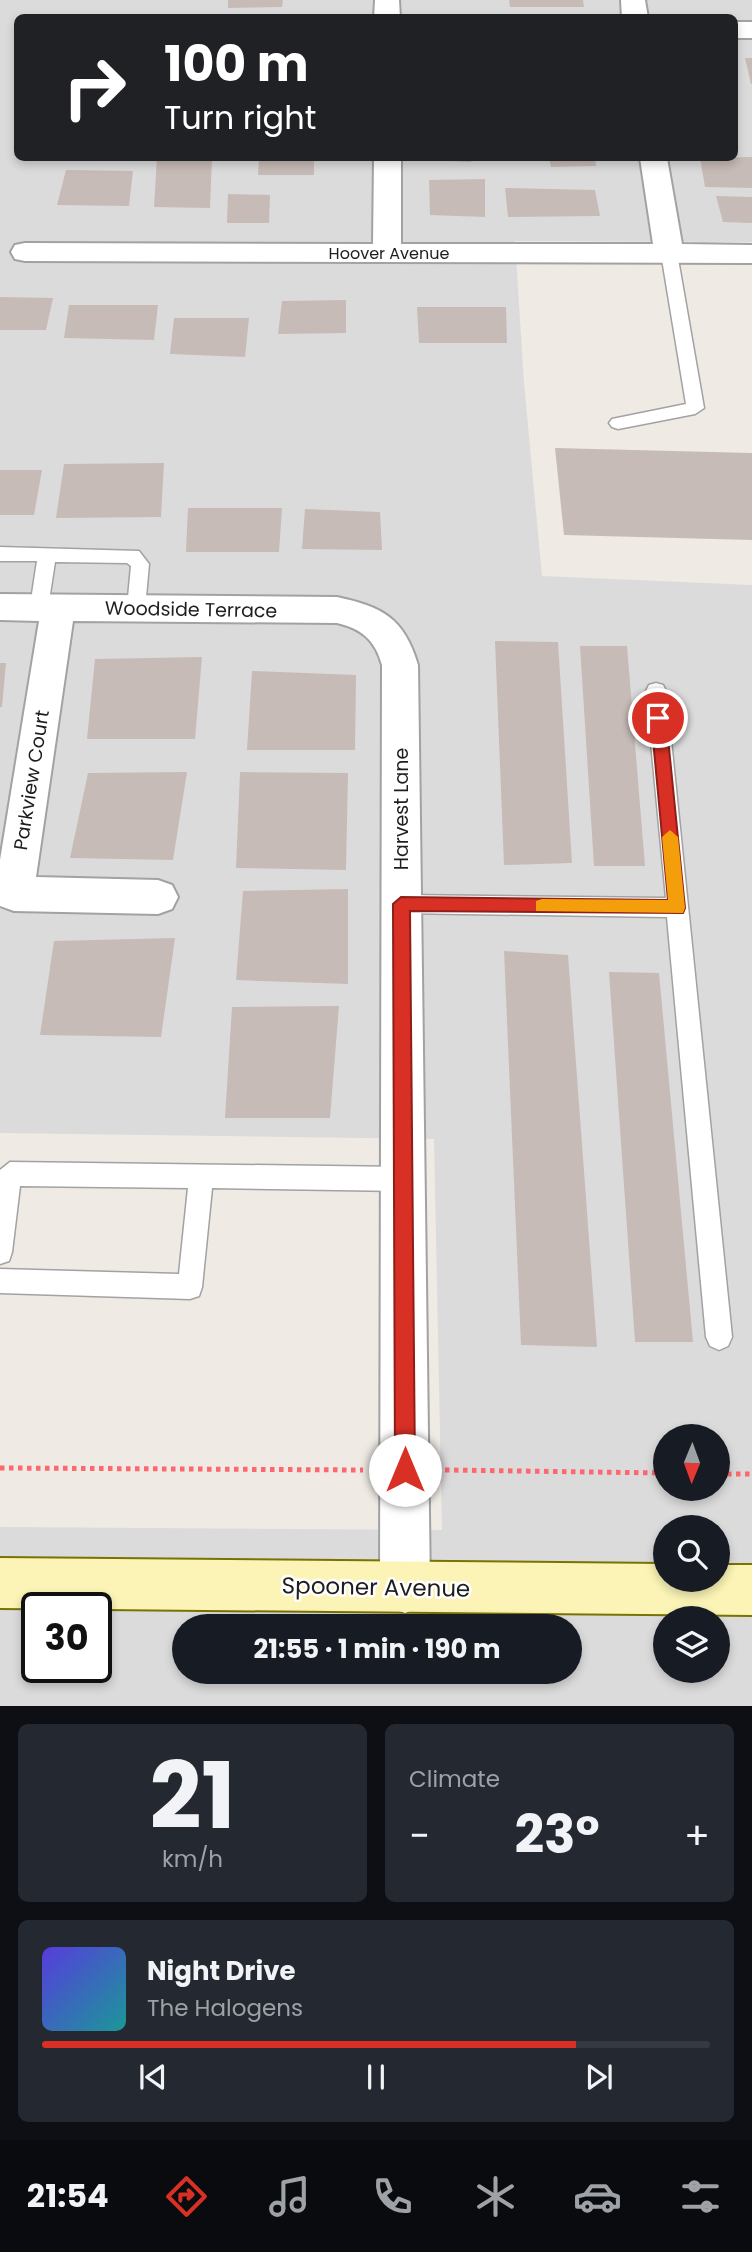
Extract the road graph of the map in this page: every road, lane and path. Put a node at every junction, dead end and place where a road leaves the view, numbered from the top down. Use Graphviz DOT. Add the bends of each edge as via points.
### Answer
graph roads {
  1 [pos="387,161"];
  2 [pos="654,161"];
  3 [pos="26,252"];
  4 [pos="669,253"];
  5 [pos="387,254"];
  6 [pos="752,254"];
  7 [pos="618,423"];
  8 [pos="0,554"];
  9 [pos="47,554"];
  10 [pos="0,607"];
  11 [pos="48,608"];
  12 [pos="136,608"];
  13 [pos="378,625"];
  14 [pos="656,691"];
  15 [pos="158,897"];
  16 [pos="401,904"];
  17 [pos="677,908"];
  18 [pos="201,1177"];
  19 [pos="403,1180"];
  20 [pos="0,1252"];
  21 [pos="0,1281"];
  22 [pos="719,1337"];
  23 [pos="0,1468"];
  24 [pos="405,1470"];
  25 [pos="653,1473"];
  26 [pos="730,1474"];
  27 [pos="752,1474"];
  28 [pos="0,1583"];
  29 [pos="405,1588"];
  30 [pos="752,1590"];
  1 -- 5 [label="street"];
  2 -- 4 [label="street"];
  3 -- 5 [label="street, Hoover Avenue"];
  4 -- 5 [label="street, Hoover Avenue"];
  4 -- 6 [label="street, Hoover Avenue"];
  4 -- 7 [label="lane" via="695,408"];
  8 -- 9 [label="lane"];
  9 -- 11 [label="lane"];
  9 -- 12 [label="lane" via="136,558 141,564"];
  10 -- 11 [label="street, Woodside Terrace"];
  11 -- 12 [label="street, Woodside Terrace"];
  11 -- 15 [label="street, Parkview Court" via="14,894"];
  12 -- 13 [label="street, Woodside Terrace" via="337,610"];
  13 -- 16 [label="street, Harvest Lane" via="394,641 400,665"];
  14 -- 17 [label="lane"];
  16 -- 17 [label="lane"];
  16 -- 19 [label="street, Harvest Lane"];
  17 -- 22 [label="lane"];
  18 -- 19 [label="lane"];
  18 -- 20 [label="lane" via="10,1174"];
  18 -- 21 [label="lane" via="190,1287"];
  19 -- 24 [label="street, Harvest Lane"];
  23 -- 24 [label="path"];
  24 -- 25 [label="path"];
  24 -- 29 [label="street, Harvest Lane"];
  26 -- 27 [label="path"];
  28 -- 29 [label="street, Spooner Avenue"];
  29 -- 30 [label="street, Spooner Avenue"];
}
